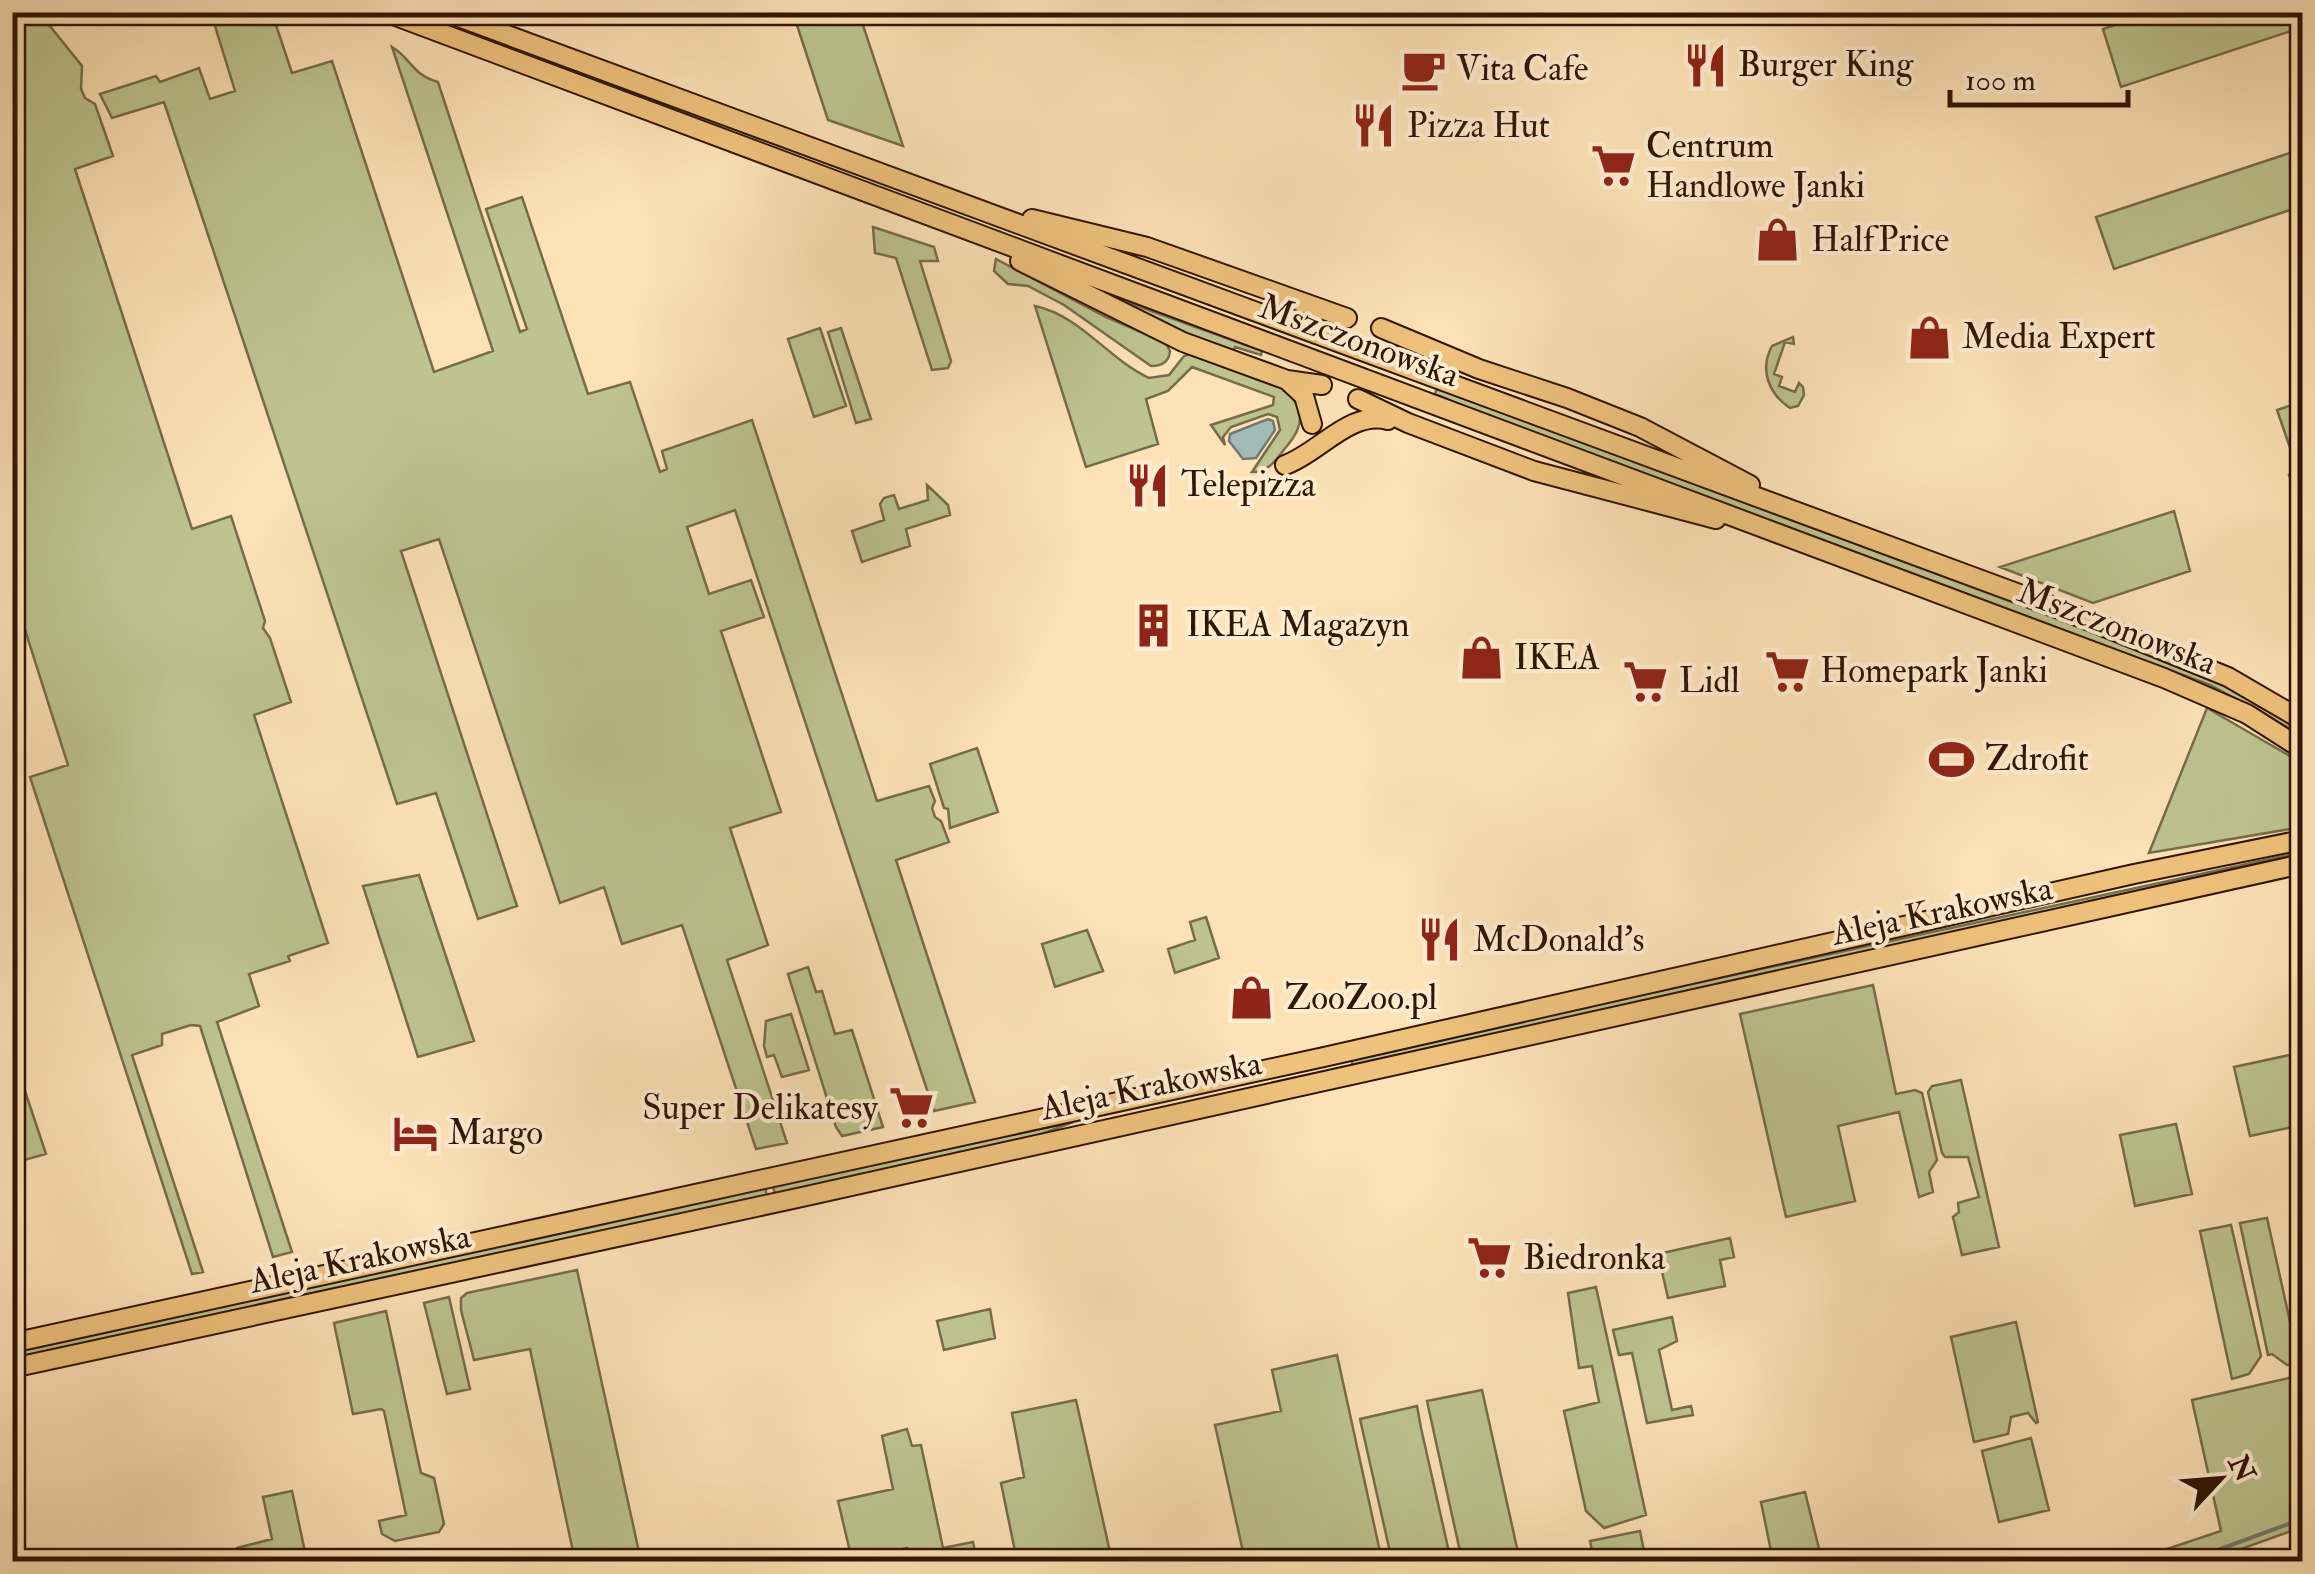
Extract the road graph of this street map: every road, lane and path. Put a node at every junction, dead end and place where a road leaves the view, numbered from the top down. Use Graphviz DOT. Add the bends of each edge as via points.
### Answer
graph roads {
  1 [pos="385,12"];
  2 [pos="445,12"];
  3 [pos="958,201"];
  4 [pos="954,226"];
  5 [pos="1347,318"];
  6 [pos="1380,328"];
  7 [pos="1287,380"];
  8 [pos="1322,385"];
  9 [pos="1358,399"];
  10 [pos="1408,423"];
  11 [pos="1312,424"];
  12 [pos="1285,465"];
  13 [pos="1812,518"];
  14 [pos="1808,544"];
  15 [pos="2302,720"];
  16 [pos="2302,749"];
  17 [pos="2299,839"];
  18 [pos="2302,864"];
  19 [pos="12,1343"];
  20 [pos="12,1368"];
  1 -- 4 [label="main road, Mszczonowska"];
  2 -- 3 [label="main road, Mszczonowska"];
  3 -- 5 [label="main road" via="1147,246"];
  3 -- 13 [label="main road, Mszczonowska"];
  4 -- 7 [label="main road" via="1183,342"];
  4 -- 14 [label="main road, Mszczonowska"];
  6 -- 13 [label="main road" via="1640,427"];
  7 -- 8 [label="main road"];
  7 -- 11 [label="main road" via="1304,396"];
  9 -- 10 [label="main road"];
  10 -- 12 [label="main road" via="1362,420"];
  10 -- 14 [label="main road" via="1534,472"];
  13 -- 15 [label="main road, Mszczonowska" via="2204,668"];
  14 -- 16 [label="main road, Mszczonowska" via="2192,689"];
  17 -- 19 [label="main road, Aleja Krakowska"];
  18 -- 20 [label="main road, Aleja Krakowska"];
}
